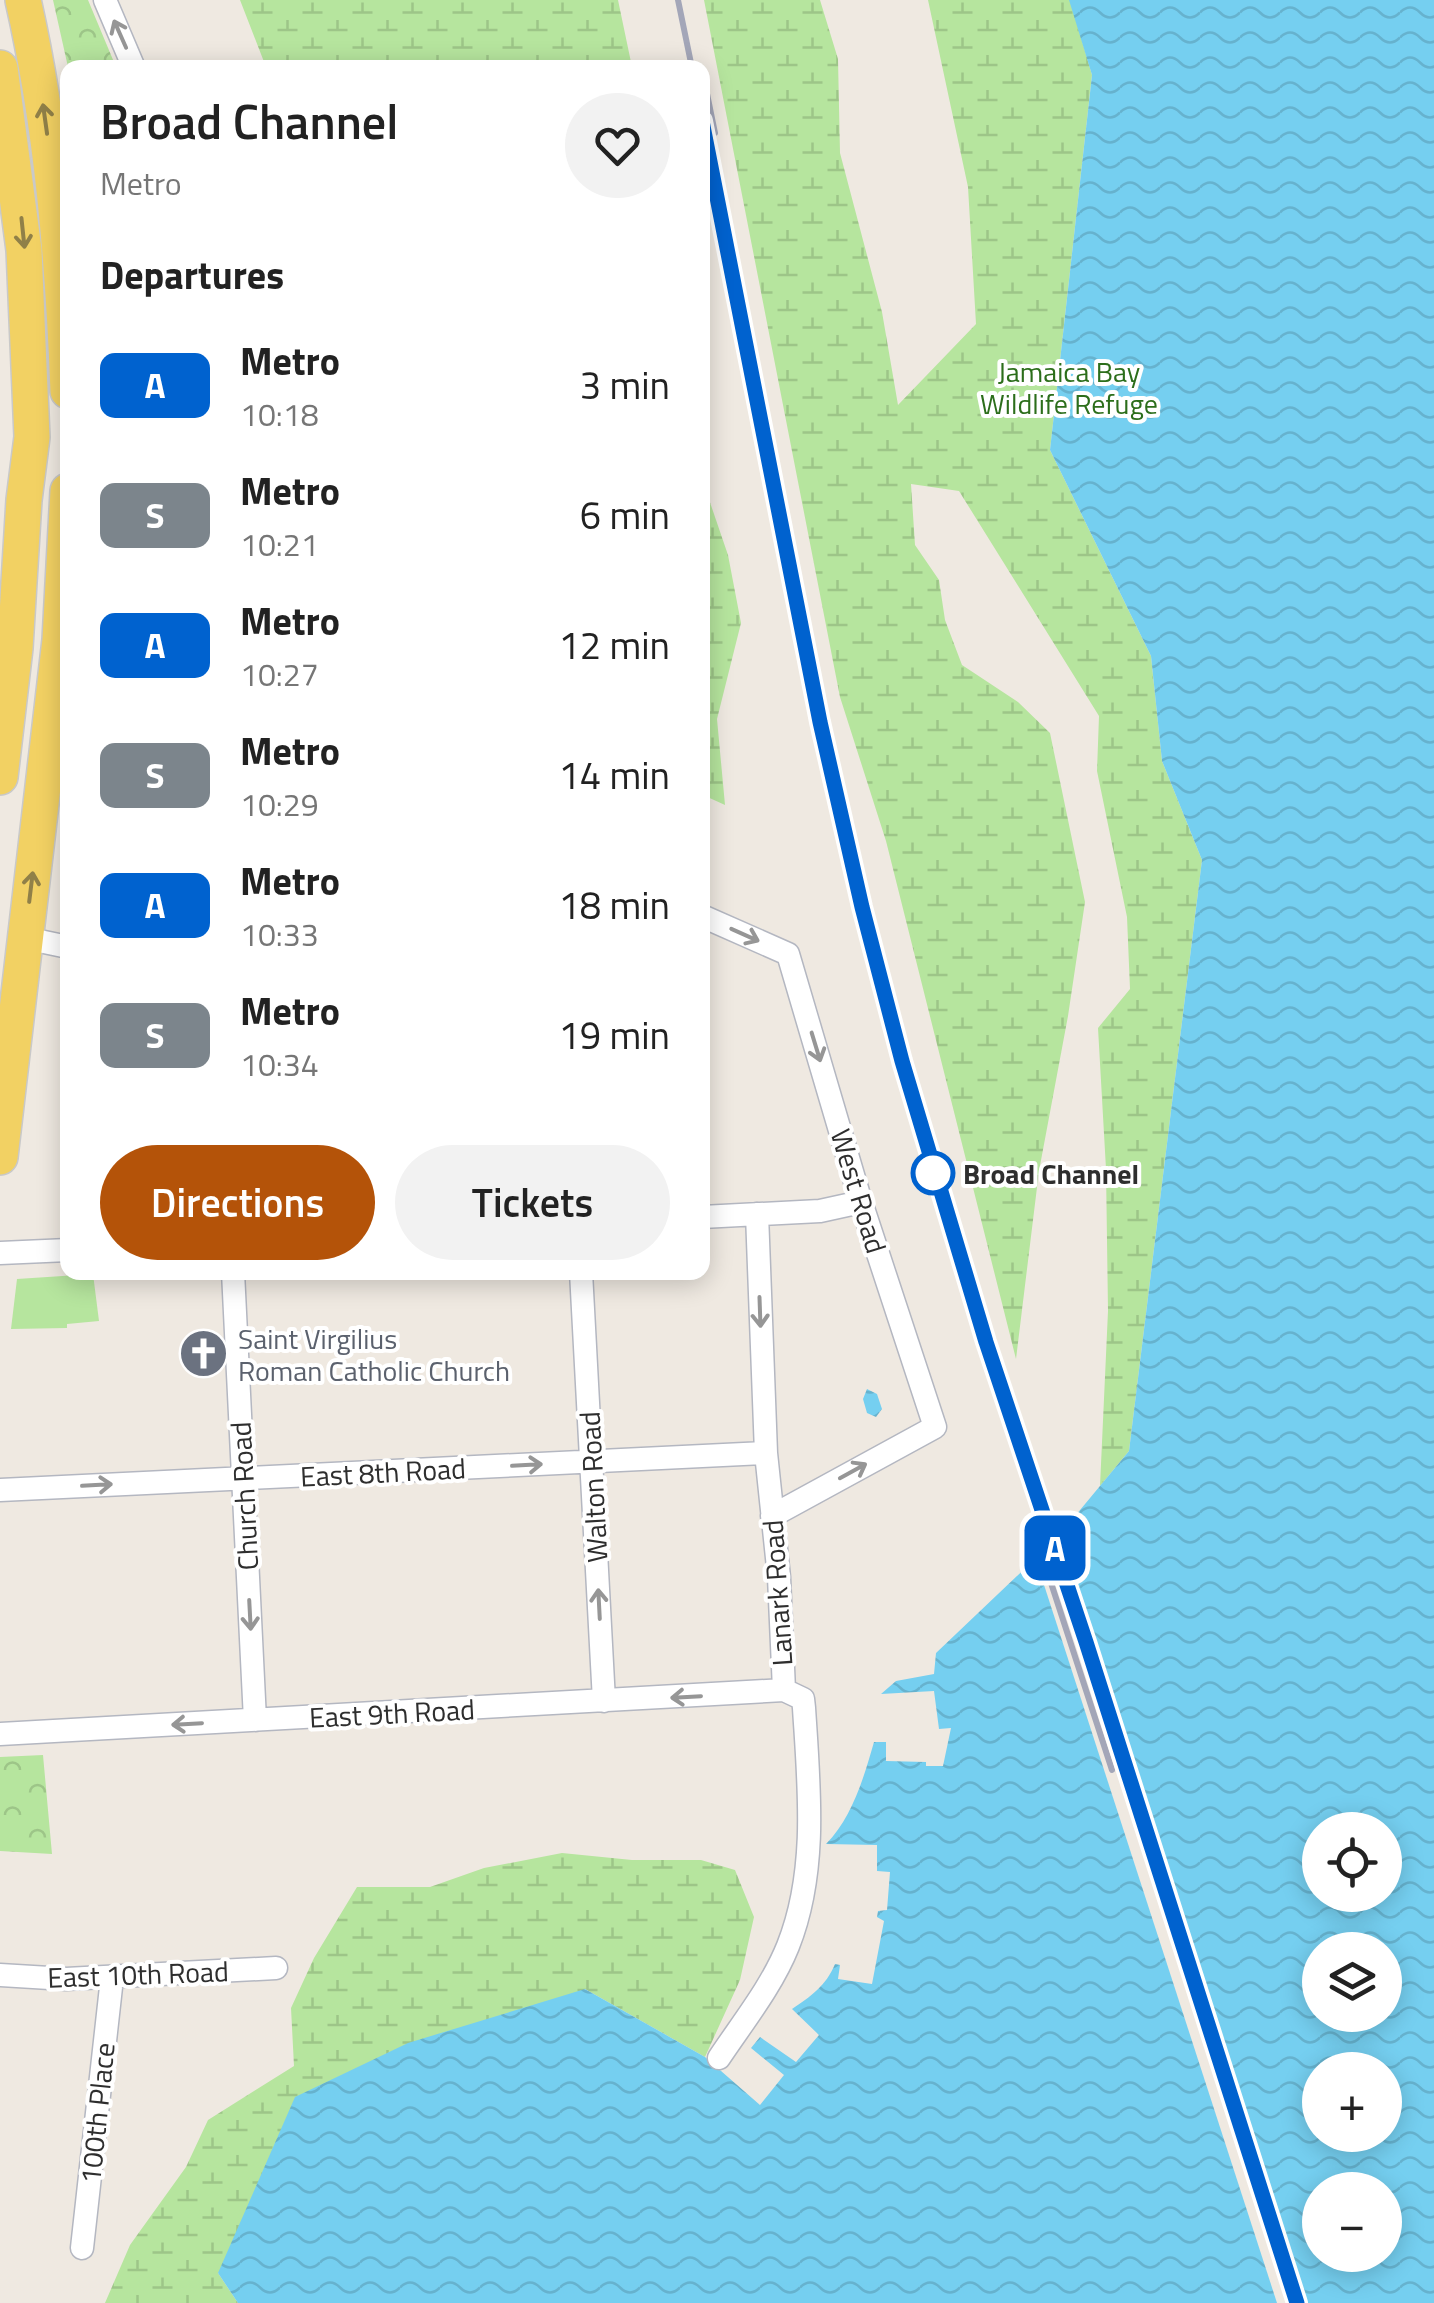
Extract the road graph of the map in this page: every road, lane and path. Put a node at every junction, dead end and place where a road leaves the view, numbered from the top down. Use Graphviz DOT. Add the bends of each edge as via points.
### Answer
graph roads {
  1 [pos="23,0"];
  2 [pos="105,0"];
  3 [pos="131,60"];
  4 [pos="0,68"];
  5 [pos="60,282"];
  6 [pos="13,580"];
  7 [pos="60,623"];
  8 [pos="60,659"];
  9 [pos="0,777"];
  10 [pos="710,920"];
  11 [pos="25,938"];
  12 [pos="60,945"];
  13 [pos="0,1157"];
  14 [pos="861,1202"];
  15 [pos="757,1214"];
  16 [pos="710,1217"];
  17 [pos="60,1250"];
  18 [pos="0,1253"];
  19 [pos="233,1280"];
  20 [pos="581,1280"];
  21 [pos="766,1453"];
  22 [pos="592,1462"];
  23 [pos="244,1478"];
  24 [pos="0,1490"];
  25 [pos="772,1516"];
  26 [pos="784,1690"];
  27 [pos="604,1701"];
  28 [pos="256,1720"];
  29 [pos="0,1734"];
  30 [pos="276,1968"];
  31 [pos="0,1975"];
  32 [pos="112,1978"];
  33 [pos="719,2058"];
  34 [pos="82,2248"];
  5 -- 1 [label="main road, one-way" via="52,174"];
  3 -- 2 [label="street, one-way"];
  4 -- 6 [label="main road, one-way" via="29,319 32,438"];
  6 -- 7 [label="street"];
  6 -- 9 [label="main road"];
  11 -- 8 [label="main road, one-way"];
  10 -- 14 [label="street, West Road, one-way" via="788,954"];
  11 -- 12 [label="street"];
  11 -- 13 [label="main road"];
  14 -- 15 [label="street"];
  25 -- 14 [label="street, West Road, one-way" via="935,1426"];
  15 -- 16 [label="street"];
  15 -- 21 [label="street, Lanark Road, one-way"];
  17 -- 18 [label="street"];
  19 -- 23 [label="street, Church Road"];
  20 -- 22 [label="street, Walton Road"];
  21 -- 22 [label="street, East 8th Road"];
  21 -- 25 [label="street, Lanark Road"];
  23 -- 22 [label="street, East 8th Road, one-way"];
  27 -- 22 [label="street, Walton Road, one-way"];
  24 -- 23 [label="street, East 8th Road, one-way"];
  23 -- 28 [label="street, Church Road, one-way"];
  25 -- 26 [label="street, Lanark Road"];
  26 -- 27 [label="street, East 9th Road, one-way"];
  26 -- 33 [label="street, Lanark Road" via="803,1699 808,1762 810,1820 800,1901 776,1970"];
  27 -- 28 [label="street, East 9th Road"];
  28 -- 29 [label="street, East 9th Road, one-way"];
  30 -- 32 [label="street, East 10th Road"];
  31 -- 32 [label="street, East 10th Road"];
  32 -- 34 [label="street, 100th Place"];
}
